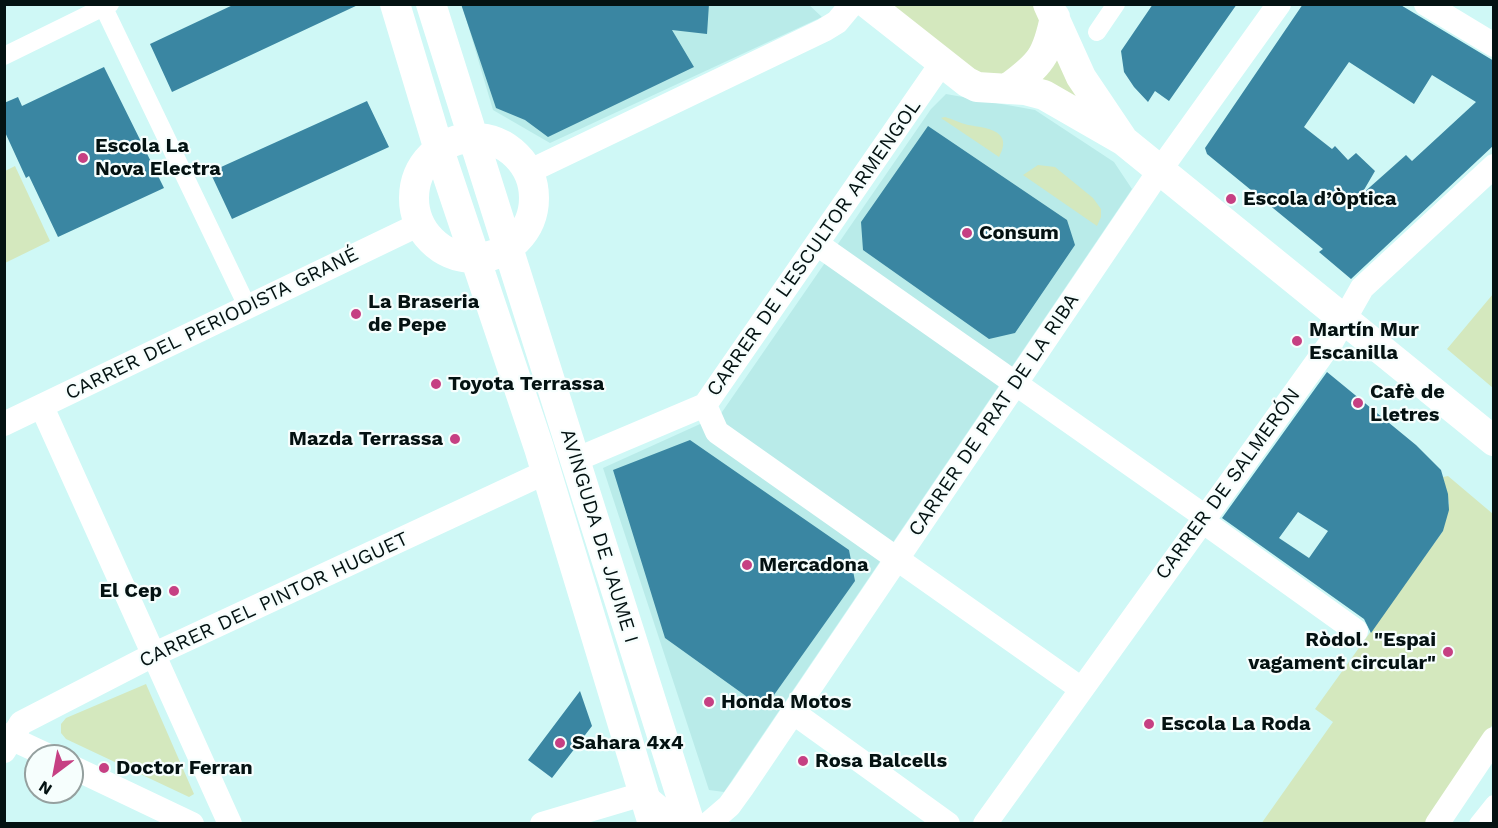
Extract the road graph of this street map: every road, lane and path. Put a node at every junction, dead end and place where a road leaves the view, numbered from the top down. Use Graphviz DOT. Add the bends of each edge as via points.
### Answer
graph roads {
  1 [pos="395,4"];
  2 [pos="431,4"];
  3 [pos="852,4"];
  4 [pos="868,4"];
  5 [pos="1116,4"];
  6 [pos="1278,4"];
  7 [pos="1426,4"];
  8 [pos="105,5"];
  9 [pos="1052,11"];
  10 [pos="886,14"];
  11 [pos="1097,32"];
  12 [pos="1494,45"];
  13 [pos="4,56"];
  14 [pos="941,64"];
  15 [pos="1008,88"];
  16 [pos="474,138"];
  17 [pos="1124,141"];
  18 [pos="439,150"];
  19 [pos="1494,166"];
  20 [pos="1160,170"];
  21 [pos="528,172"];
  22 [pos="420,224"];
  23 [pos="817,244"];
  24 [pos="508,249"];
  25 [pos="478,258"];
  26 [pos="248,308"];
  27 [pos="1344,320"];
  28 [pos="1015,383"];
  29 [pos="705,405"];
  30 [pos="42,407"];
  31 [pos="4,424"];
  32 [pos="1494,441"];
  33 [pos="575,460"];
  34 [pos="546,472"];
  35 [pos="1203,518"];
  36 [pos="898,558"];
  37 [pos="1356,631"];
  38 [pos="155,654"];
  39 [pos="1080,688"];
  40 [pos="794,713"];
  41 [pos="1494,740"];
  42 [pos="6,742"];
  43 [pos="24,748"];
  44 [pos="84,773"];
  45 [pos="643,794"];
  46 [pos="1494,804"];
  47 [pos="192,824"];
  48 [pos="230,824"];
  49 [pos="542,824"];
  50 [pos="653,824"];
  51 [pos="679,824"];
  52 [pos="690,824"];
  53 [pos="708,824"];
  54 [pos="948,824"];
  55 [pos="985,824"];
  56 [pos="1437,824"];
  57 [pos="1478,824"];
  1 -- 18 [label="street, AVINGUDA DE JAUME I"];
  2 -- 16 [label="street, AVINGUDA DE JAUME I"];
  3 -- 21 [label="street" via="824,30"];
  4 -- 10 [label="street"];
  5 -- 11 [label="street"];
  6 -- 20 [label="street, CARRER DE PRAT DE LA RIBA"];
  7 -- 12 [label="street"];
  8 -- 13 [label="street"];
  8 -- 26 [label="street"];
  9 -- 15 [label="street" via="1048,49 1031,72"];
  9 -- 17 [label="street" via="1081,77"];
  10 -- 14 [label="street"];
  14 -- 15 [label="street" via="977,87"];
  14 -- 23 [label="street, CARRER DE L'ESCULTOR ARMENGOL"];
  15 -- 17 [label="street" via="1044,95"];
  16 -- 18 [label="street"];
  16 -- 21 [label="street" via="512,152"];
  16 -- 24 [label="street, AVINGUDA DE JAUME I"];
  17 -- 20 [label="street"];
  18 -- 22 [label="street" via="427,161 414,192"];
  18 -- 25 [label="street, AVINGUDA DE JAUME I"];
  19 -- 27 [label="street, CARRER DE SALMERÓN" via="1362,288"];
  20 -- 27 [label="street"];
  20 -- 28 [label="street, CARRER DE PRAT DE LA RIBA"];
  21 -- 24 [label="street" via="534,189 532,214 520,237"];
  22 -- 25 [label="street" via="444,250"];
  22 -- 26 [label="street, CARRER DEL PERIODISTA GRANÉ"];
  23 -- 28 [label="street"];
  23 -- 29 [label="street, CARRER DE L'ESCULTOR ARMENGOL"];
  24 -- 25 [label="street"];
  24 -- 33 [label="street, AVINGUDA DE JAUME I"];
  25 -- 34 [label="street, AVINGUDA DE JAUME I"];
  26 -- 30 [label="street, CARRER DEL PERIODISTA GRANÉ"];
  27 -- 32 [label="street"];
  27 -- 35 [label="street, CARRER DE SALMERÓN"];
  28 -- 35 [label="street"];
  28 -- 36 [label="street, CARRER DE PRAT DE LA RIBA"];
  29 -- 33 [label="street, CARRER DE L'ESCULTOR ARMENGOL"];
  29 -- 36 [label="street" via="717,432"];
  30 -- 31 [label="street, CARRER DEL PERIODISTA GRANÉ"];
  30 -- 38 [label="street"];
  33 -- 52 [label="street, AVINGUDA DE JAUME I"];
  34 -- 38 [label="street, CARRER DEL PINTOR HUGUET"];
  34 -- 45 [label="street, AVINGUDA DE JAUME I"];
  35 -- 37 [label="street"];
  35 -- 39 [label="street, CARRER DE SALMERÓN"];
  36 -- 39 [label="street"];
  36 -- 40 [label="street, CARRER DE PRAT DE LA RIBA"];
  38 -- 42 [label="street, CARRER DEL PINTOR HUGUET" via="21,723"];
  38 -- 48 [label="street"];
  39 -- 55 [label="street, CARRER DE SALMERÓN"];
  40 -- 53 [label="street, CARRER DE PRAT DE LA RIBA" via="729,806"];
  40 -- 54 [label="street"];
  41 -- 56 [label="street"];
  42 -- 43 [label="street"];
  44 -- 47 [label="street"];
  45 -- 49 [label="street"];
  45 -- 50 [label="street, AVINGUDA DE JAUME I"];
  45 -- 51 [label="street"];
  46 -- 57 [label="street"];
}
